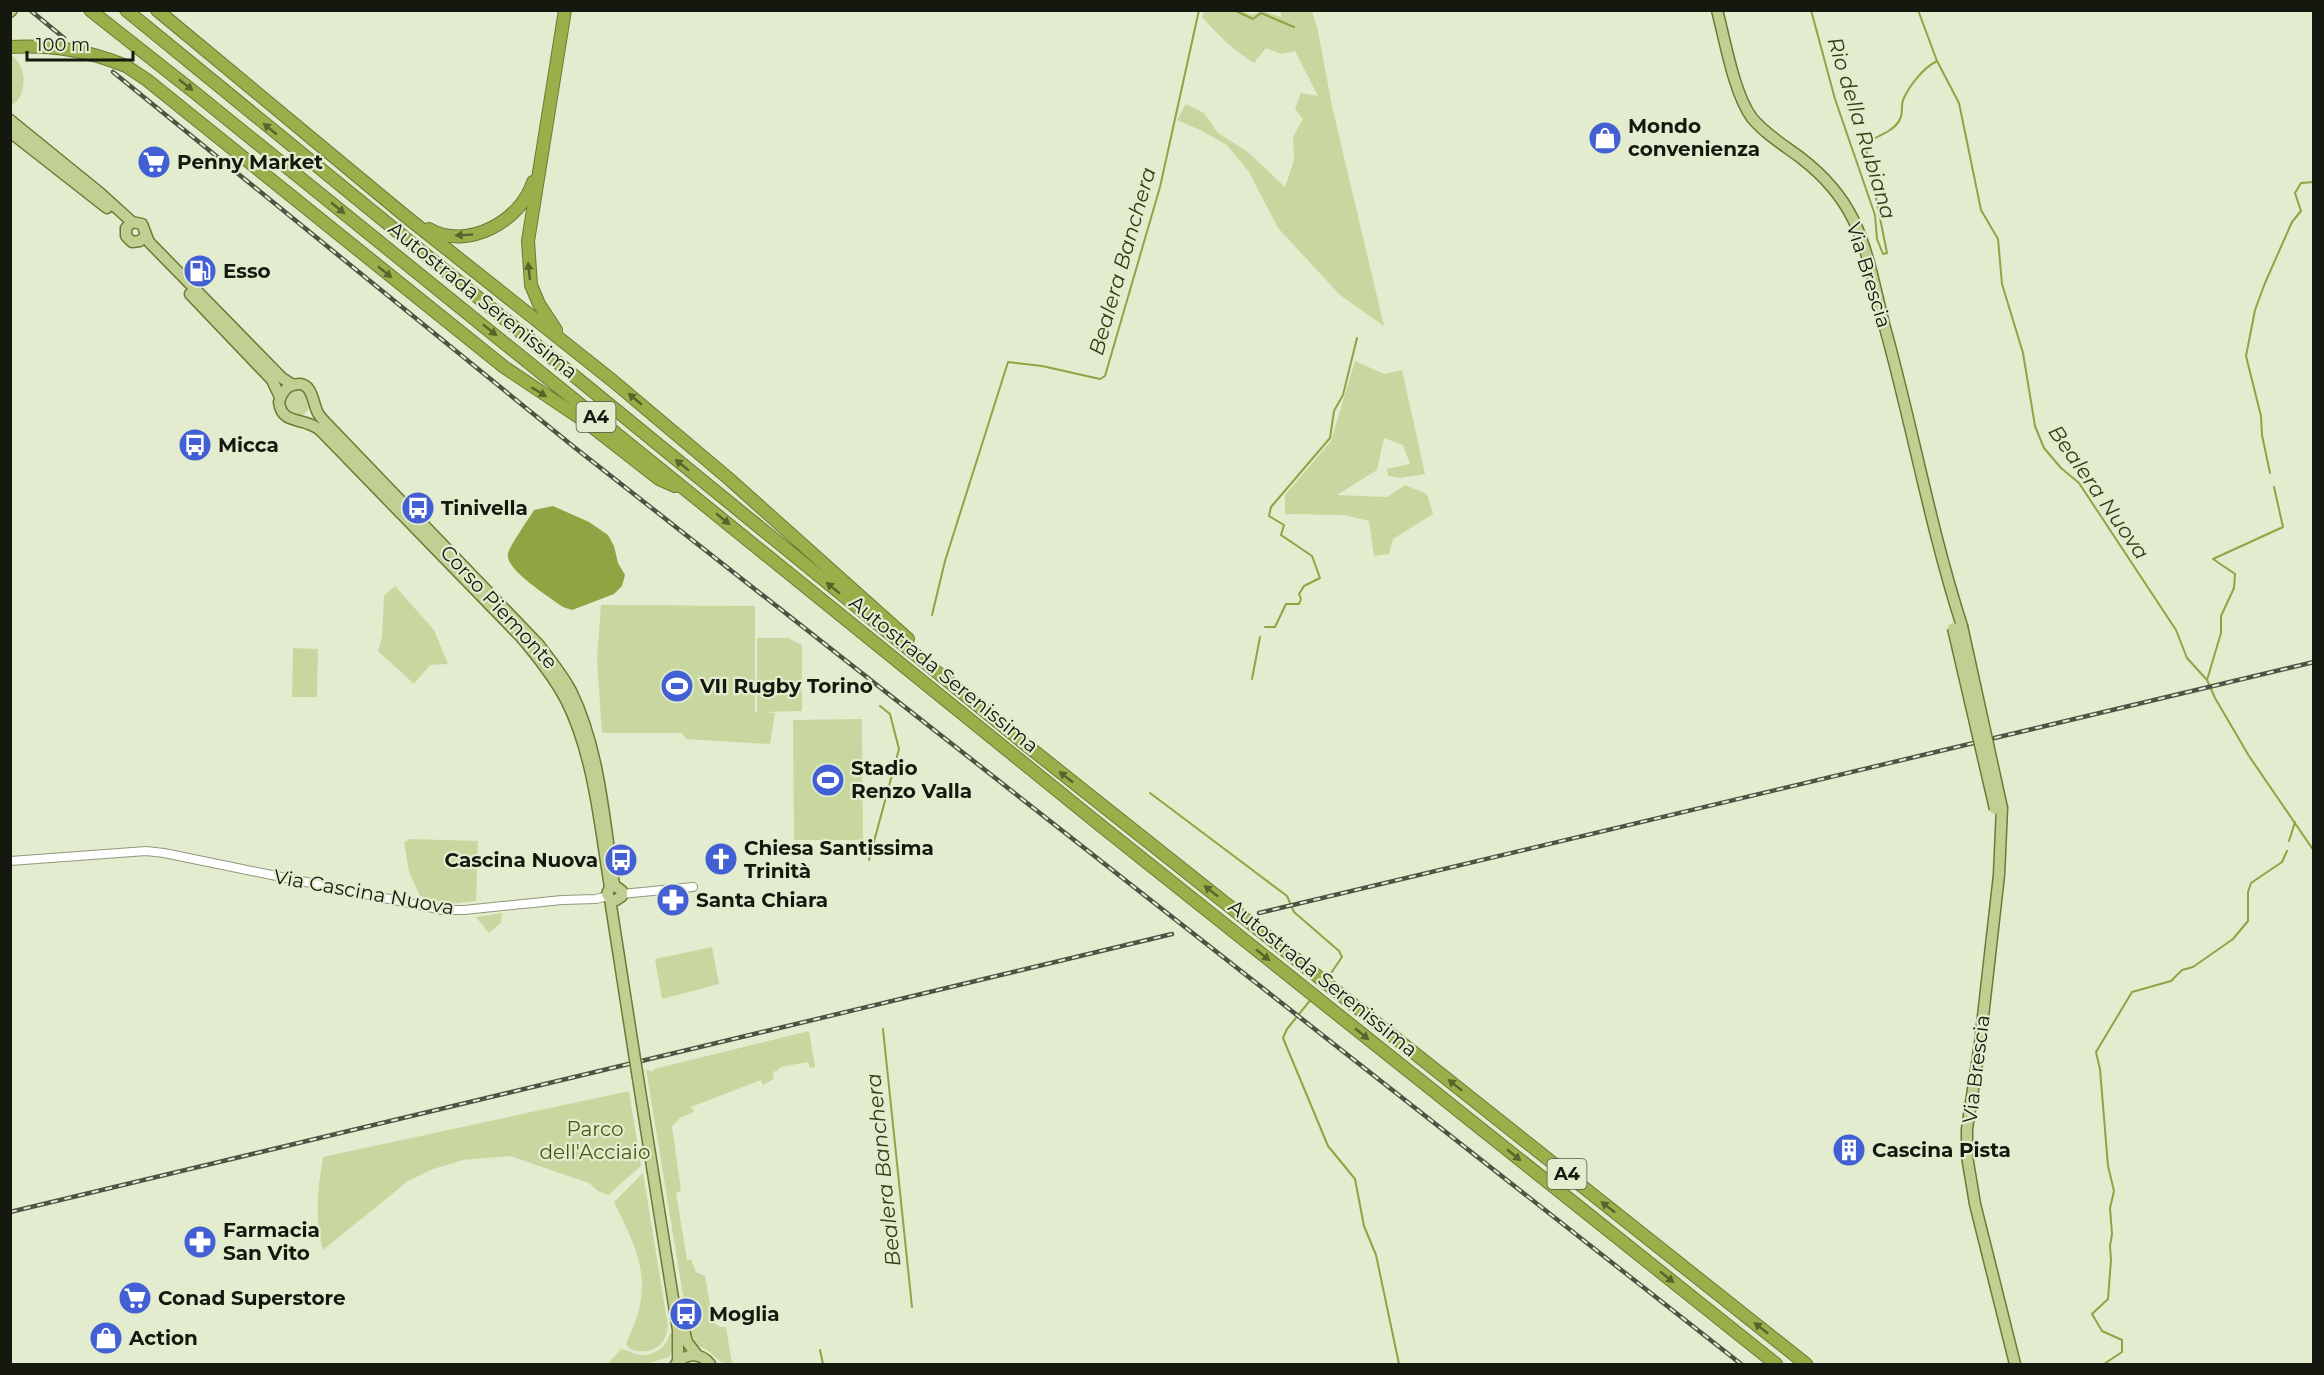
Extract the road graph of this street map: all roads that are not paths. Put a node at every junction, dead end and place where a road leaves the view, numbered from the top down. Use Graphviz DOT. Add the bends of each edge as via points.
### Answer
graph roads {
  1 [pos="90,10"];
  2 [pos="126,10"];
  3 [pos="156,10"];
  4 [pos="1717,10"];
  5 [pos="562,11"];
  6 [pos="10,47"];
  7 [pos="10,120"];
  8 [pos="10,132"];
  9 [pos="404,215"];
  10 [pos="129,225"];
  11 [pos="143,238"];
  12 [pos="613,381"];
  13 [pos="293,385"];
  14 [pos="280,397"];
  15 [pos="315,403"];
  16 [pos="298,421"];
  17 [pos="692,494"];
  18 [pos="1025,744"];
  19 [pos="10,861"];
  20 [pos="693,887"];
  21 [pos="613,894"];
  22 [pos="640,1071"];
  23 [pos="697,1355"];
  24 [pos="677,1363"];
  25 [pos="710,1365"];
  26 [pos="1776,1365"];
  27 [pos="1806,1365"];
  28 [pos="2015,1365"];
  1 -- 17 [label="highway, Autostrada Serenissima / A4, one-way"];
  18 -- 2 [label="highway, Autostrada Serenissima / A4, one-way"];
  3 -- 9 [label="highway"];
  4 -- 28 [label="main road, Via Brescia, bridge" via="1740,94 1752,118 1839,192 1854,221 1889,340 1999,808 2001,842 1967,1156"];
  5 -- 9 [label="highway, one-way" via="535,174 530,192 519,207 491,229 470,235 436,233"];
  12 -- 5 [label="highway, one-way" via="550,324 531,285 528,265"];
  6 -- 17 [label="highway, one-way, bridge" via="78,50 126,66 504,368 586,422 659,479"];
  7 -- 10 [label="main road" via="100,193"];
  8 -- 10 [label="main road"];
  9 -- 12 [label="highway"];
  10 -- 11 [label="main road" via="142,224 146,228"];
  10 -- 11 [label="main road" via="128,239 134,242"];
  11 -- 13 [label="main road"];
  11 -- 14 [label="main road" via="272,380"];
  18 -- 12 [label="highway, one-way" via="737,486"];
  13 -- 14 [label="main road"];
  13 -- 15 [label="main road" via="309,389"];
  14 -- 16 [label="main road" via="282,411"];
  15 -- 16 [label="main road" via="308,417"];
  15 -- 21 [label="main road, Corso Piemonte" via="326,423 539,645 562,676 592,751"];
  16 -- 21 [label="main road, Corso Piemonte" via="307,421 320,430 521,637 552,677 584,747"];
  17 -- 26 [label="highway, Autostrada Serenissima / A4, one-way"];
  27 -- 18 [label="highway, Autostrada Serenissima / A4, one-way"];
  19 -- 21 [label="street, Via Cascina Nuova" via="155,852 453,911"];
  20 -- 21 [label="street, Via Cascina Nuova"];
  21 -- 22 [label="main road, bridge"];
  22 -- 23 [label="main road" via="685,1337"];
  22 -- 24 [label="main road" via="678,1330"];
  23 -- 24 [label="main road"];
  23 -- 25 [label="main road"];
}
